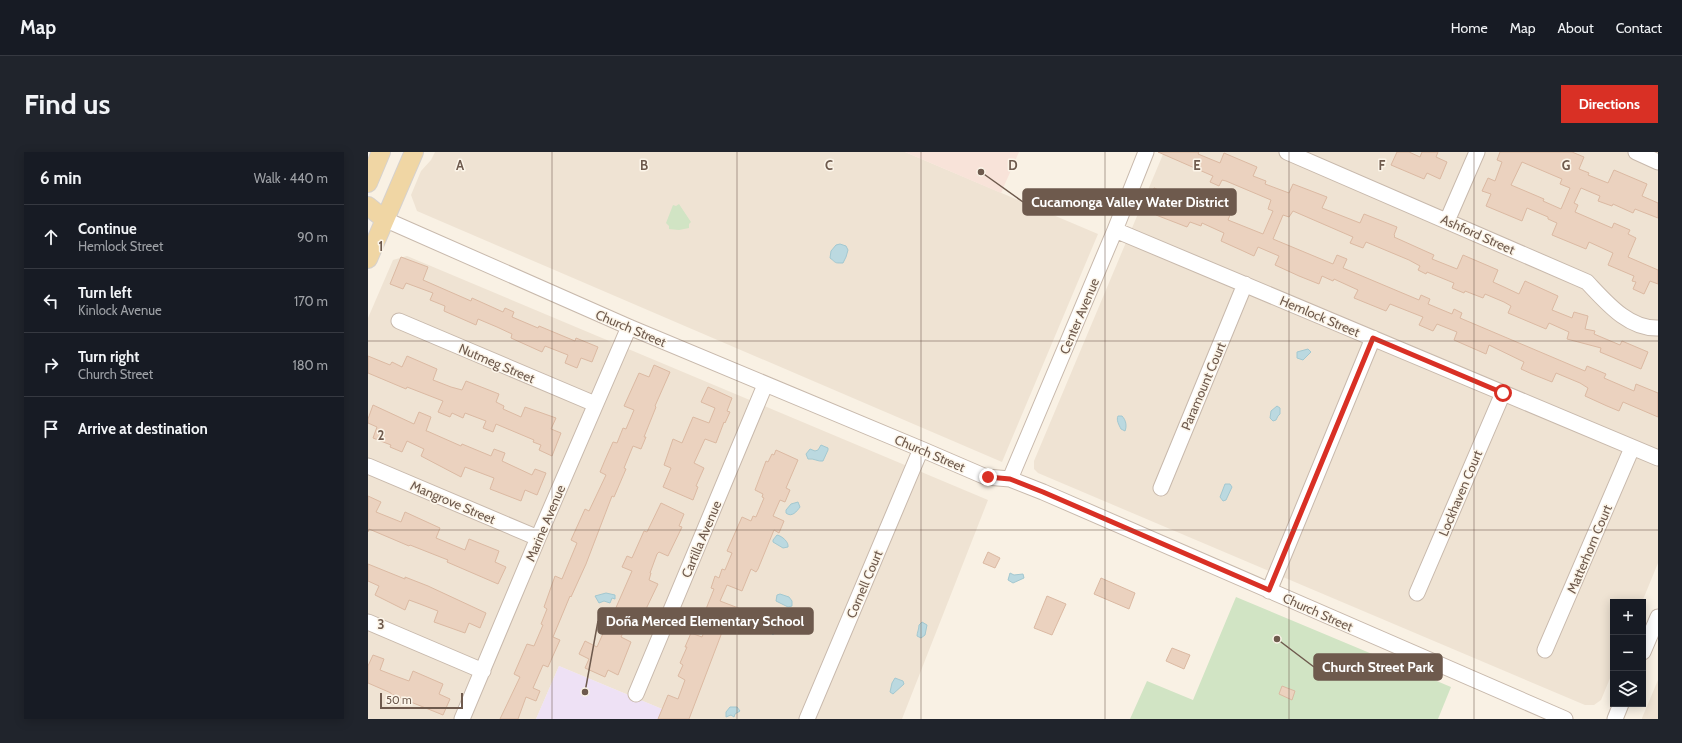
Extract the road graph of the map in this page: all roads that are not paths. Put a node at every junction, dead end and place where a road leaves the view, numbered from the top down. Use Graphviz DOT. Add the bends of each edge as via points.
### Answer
graph roads {
  1 [pos="381,152"];
  2 [pos="414,152"];
  3 [pos="1146,152"];
  4 [pos="1287,152"];
  5 [pos="1476,152"];
  6 [pos="1636,152"];
  7 [pos="1658,162"];
  8 [pos="368,183"];
  9 [pos="368,206"];
  10 [pos="376,219"];
  11 [pos="1447,221"];
  12 [pos="1115,230"];
  13 [pos="368,259"];
  14 [pos="1246,284"];
  15 [pos="399,321"];
  16 [pos="629,327"];
  17 [pos="1658,328"];
  18 [pos="1373,338"];
  19 [pos="765,385"];
  20 [pos="1503,393"];
  21 [pos="595,404"];
  22 [pos="1632,448"];
  23 [pos="922,449"];
  24 [pos="1658,458"];
  25 [pos="368,466"];
  26 [pos="1010,479"];
  27 [pos="1160,488"];
  28 [pos="538,538"];
  29 [pos="1269,590"];
  30 [pos="1417,593"];
  31 [pos="1658,617"];
  32 [pos="368,622"];
  33 [pos="1646,645"];
  34 [pos="1545,650"];
  35 [pos="482,671"];
  36 [pos="636,694"];
  37 [pos="1620,707"];
  38 [pos="462,719"];
  39 [pos="807,719"];
  40 [pos="1565,719"];
  41 [pos="1615,719"];
  1 -- 8 [label="main road"];
  2 -- 10 [label="main road"];
  3 -- 12 [label="street, Center Avenue"];
  4 -- 11 [label="street, Ashford Street"];
  5 -- 11 [label="street"];
  6 -- 7 [label="street"];
  9 -- 10 [label="main road, Church Street"];
  10 -- 13 [label="main road"];
  10 -- 16 [label="street, Church Street"];
  11 -- 17 [label="street, Ashford Street" via="1587,282 1615,311 1647,328"];
  12 -- 14 [label="street, Hemlock Street"];
  12 -- 26 [label="street, Center Avenue"];
  14 -- 18 [label="street, Hemlock Street"];
  14 -- 27 [label="street, Paramount Court"];
  15 -- 21 [label="street, Nutmeg Street"];
  16 -- 19 [label="street, Church Street"];
  16 -- 21 [label="street, Marine Avenue"];
  18 -- 20 [label="street, Hemlock Street"];
  18 -- 29 [label="street"];
  19 -- 23 [label="street, Church Street"];
  19 -- 36 [label="street, Cartilla Avenue"];
  20 -- 22 [label="street, Hemlock Street"];
  20 -- 30 [label="street, Lockhaven Court"];
  21 -- 28 [label="street, Marine Avenue"];
  22 -- 24 [label="street, Hemlock Street"];
  22 -- 34 [label="street, Matterhorn Court"];
  23 -- 26 [label="street, Church Street" via="986,477"];
  23 -- 39 [label="street, Cornell Court"];
  25 -- 28 [label="street, Mangrove Street"];
  26 -- 29 [label="street, Church Street"];
  28 -- 35 [label="street, Marine Avenue"];
  29 -- 40 [label="street, Church Street"];
  31 -- 33 [label="street"];
  32 -- 35 [label="street"];
  35 -- 38 [label="street, Marine Avenue"];
  37 -- 41 [label="street"];
}
